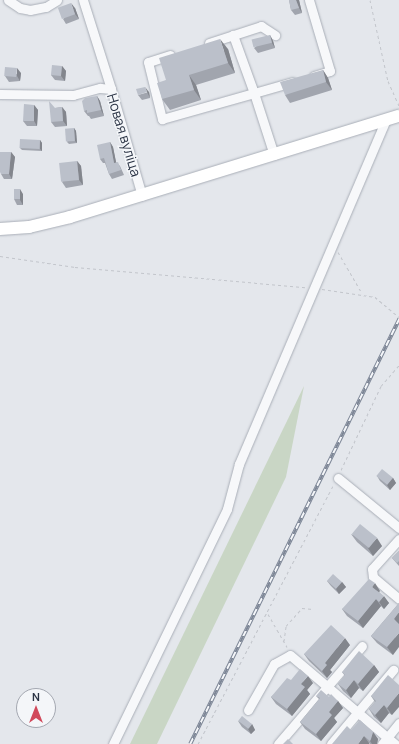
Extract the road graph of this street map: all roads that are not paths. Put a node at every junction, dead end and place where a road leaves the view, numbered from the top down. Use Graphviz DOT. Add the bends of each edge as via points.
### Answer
graph roads {
  1 [pos="8,0"];
  2 [pos="57,0"];
  3 [pos="83,0"];
  4 [pos="309,0"];
  5 [pos="234,35"];
  6 [pos="275,35"];
  7 [pos="198,46"];
  8 [pos="177,53"];
  9 [pos="111,89"];
  10 [pos="254,93"];
  11 [pos="0,94"];
  12 [pos="399,107"];
  13 [pos="392,118"];
  14 [pos="274,155"];
  15 [pos="142,196"];
  16 [pos="0,229"];
  17 [pos="338,478"];
  18 [pos="399,528"];
  19 [pos="399,539"];
  20 [pos="399,599"];
  21 [pos="362,646"];
  22 [pos="393,670"];
  23 [pos="329,686"];
  24 [pos="248,710"];
  25 [pos="358,712"];
  26 [pos="399,723"];
  27 [pos="384,740"];
  28 [pos="112,744"];
  29 [pos="278,744"];
  30 [pos="331,744"];
  31 [pos="395,744"];
  1 -- 2 [label="street" via="20,8 30,10 46,7"];
  3 -- 9 [label="street"];
  4 -- 10 [label="street" via="330,71"];
  5 -- 6 [label="street" via="261,26"];
  5 -- 7 [label="street"];
  5 -- 10 [label="street"];
  8 -- 10 [label="street" via="148,62 162,119"];
  9 -- 11 [label="street, Новая вуліца" via="100,88 73,95"];
  9 -- 15 [label="street, Новая вуліца"];
  10 -- 14 [label="street"];
  12 -- 13 [label="main road"];
  13 -- 14 [label="main road"];
  13 -- 28 [label="street" via="334,244 239,464 227,509"];
  14 -- 15 [label="main road"];
  15 -- 16 [label="main road" via="29,227"];
  17 -- 18 [label="street"];
  19 -- 20 [label="street" via="372,569 373,577"];
  21 -- 23 [label="street"];
  22 -- 25 [label="street"];
  23 -- 24 [label="street" via="290,655 274,664"];
  23 -- 25 [label="street"];
  23 -- 29 [label="street"];
  25 -- 27 [label="street"];
  25 -- 30 [label="street"];
  26 -- 27 [label="street"];
  27 -- 31 [label="street"];
}
